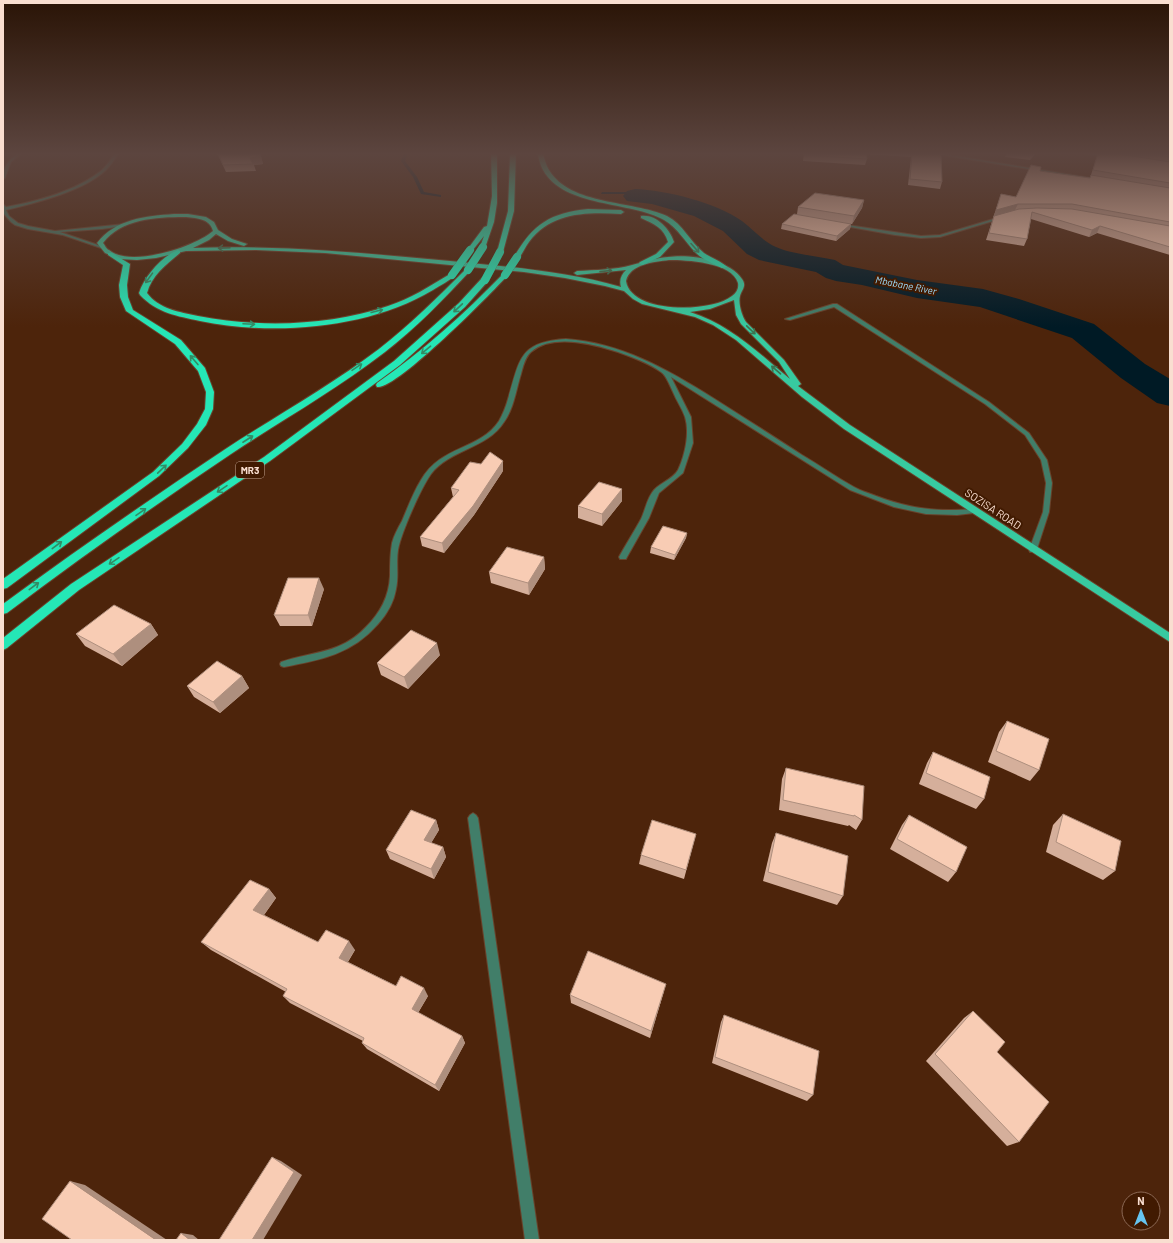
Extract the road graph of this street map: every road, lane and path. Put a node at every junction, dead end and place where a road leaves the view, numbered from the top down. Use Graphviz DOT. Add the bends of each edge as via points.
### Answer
graph roads {
  1 [pos="5,211"];
  2 [pos="494,211"];
  3 [pos="511,211"];
  4 [pos="607,211"];
  5 [pos="607,211"];
  6 [pos="643,211"];
  7 [pos="1010,215"];
  8 [pos="493,217"];
  9 [pos="833,223"];
  10 [pos="124,225"];
  11 [pos="51,231"];
  12 [pos="216,231"];
  13 [pos="102,248"];
  14 [pos="277,249"];
  15 [pos="188,250"];
  16 [pos="178,252"];
  17 [pos="110,254"];
  18 [pos="642,263"];
  19 [pos="634,267"];
  20 [pos="724,267"];
  21 [pos="539,272"];
  22 [pos="626,290"];
  23 [pos="737,296"];
  24 [pos="677,310"];
  25 [pos="788,319"];
  26 [pos="666,373"];
  27 [pos="805,396"];
  28 [pos="267,459"];
  29 [pos="974,511"];
  30 [pos="1034,550"];
  31 [pos="623,557"];
  32 [pos="3,585"];
  33 [pos="3,610"];
  34 [pos="1170,638"];
  35 [pos="3,645"];
  36 [pos="284,664"];
  37 [pos="473,818"];
  38 [pos="532,1240"];
  1 -- 11 [label="street" via="7,216 15,222"];
  2 -- 8 [label="highway, MR3"];
  3 -- 28 [label="highway, MR3, one-way, bridge" via="500,252 485,280 462,305 397,363"];
  18 -- 4 [label="highway, one-way, bridge" via="664,251 671,242 669,233 662,226 640,216"];
  5 -- 28 [label="highway, one-way, bridge" via="571,214 542,224 524,242 505,275 472,311 402,370"];
  6 -- 20 [label="highway, one-way" via="663,217 676,225 699,253"];
  7 -- 9 [label="street" via="940,236 921,237"];
  16 -- 8 [label="highway, one-way, bridge" via="153,273 145,284 143,293 151,302 171,312 203,320 294,325 391,308 429,289 452,275"];
  33 -- 8 [label="highway, MR3, one-way, bridge" via="45,578 360,365 400,335 432,308 468,270 483,247"];
  10 -- 11 [label="street"];
  10 -- 12 [label="main road" via="157,216 184,215 206,218 216,226"];
  10 -- 13 [label="main road" via="103,238 100,243"];
  11 -- 13 [label="street"];
  12 -- 14 [label="main road" via="230,240"];
  12 -- 15 [label="main road" via="207,241"];
  13 -- 17 [label="main road"];
  14 -- 15 [label="main road, one-way" via="245,247"];
  14 -- 21 [label="main road" via="404,258"];
  15 -- 16 [label="main road"];
  16 -- 17 [label="main road" via="144,258"];
  32 -- 17 [label="highway, one-way" via="156,474 185,446 209,409 210,392 202,370 178,342 130,311 124,297 123,285 127,264"];
  18 -- 19 [label="main road"];
  18 -- 20 [label="main road" via="683,258"];
  21 -- 19 [label="main road, one-way" via="580,273"];
  19 -- 22 [label="main road" via="623,278"];
  20 -- 23 [label="main road" via="736,275 741,284"];
  21 -- 22 [label="main road" via="582,278"];
  22 -- 24 [label="main road" via="645,303"];
  23 -- 24 [label="main road" via="713,307"];
  23 -- 27 [label="main road, one-way" via="739,315 743,323 782,361"];
  27 -- 24 [label="main road, SOZISA ROAD, one-way" via="738,339 715,324"];
  25 -- 30 [label="street" via="835,305 987,403 1027,434 1044,460 1049,483 1046,512"];
  26 -- 29 [label="street" via="852,490 917,512 951,514"];
  26 -- 31 [label="street" via="688,417 690,443 680,473 656,492"];
  26 -- 36 [label="street" via="636,356 608,346 554,341 538,345 528,352 503,420 497,428 470,446 445,457 428,474 396,543 393,586 387,606 367,632 354,644 324,656"];
  27 -- 29 [label="main road, SOZISA ROAD" via="847,427"];
  28 -- 35 [label="highway, MR3, one-way" via="75,587"];
  29 -- 30 [label="main road, SOZISA ROAD"];
  30 -- 34 [label="main road, SOZISA ROAD"];
  37 -- 38 [label="street"];
}
